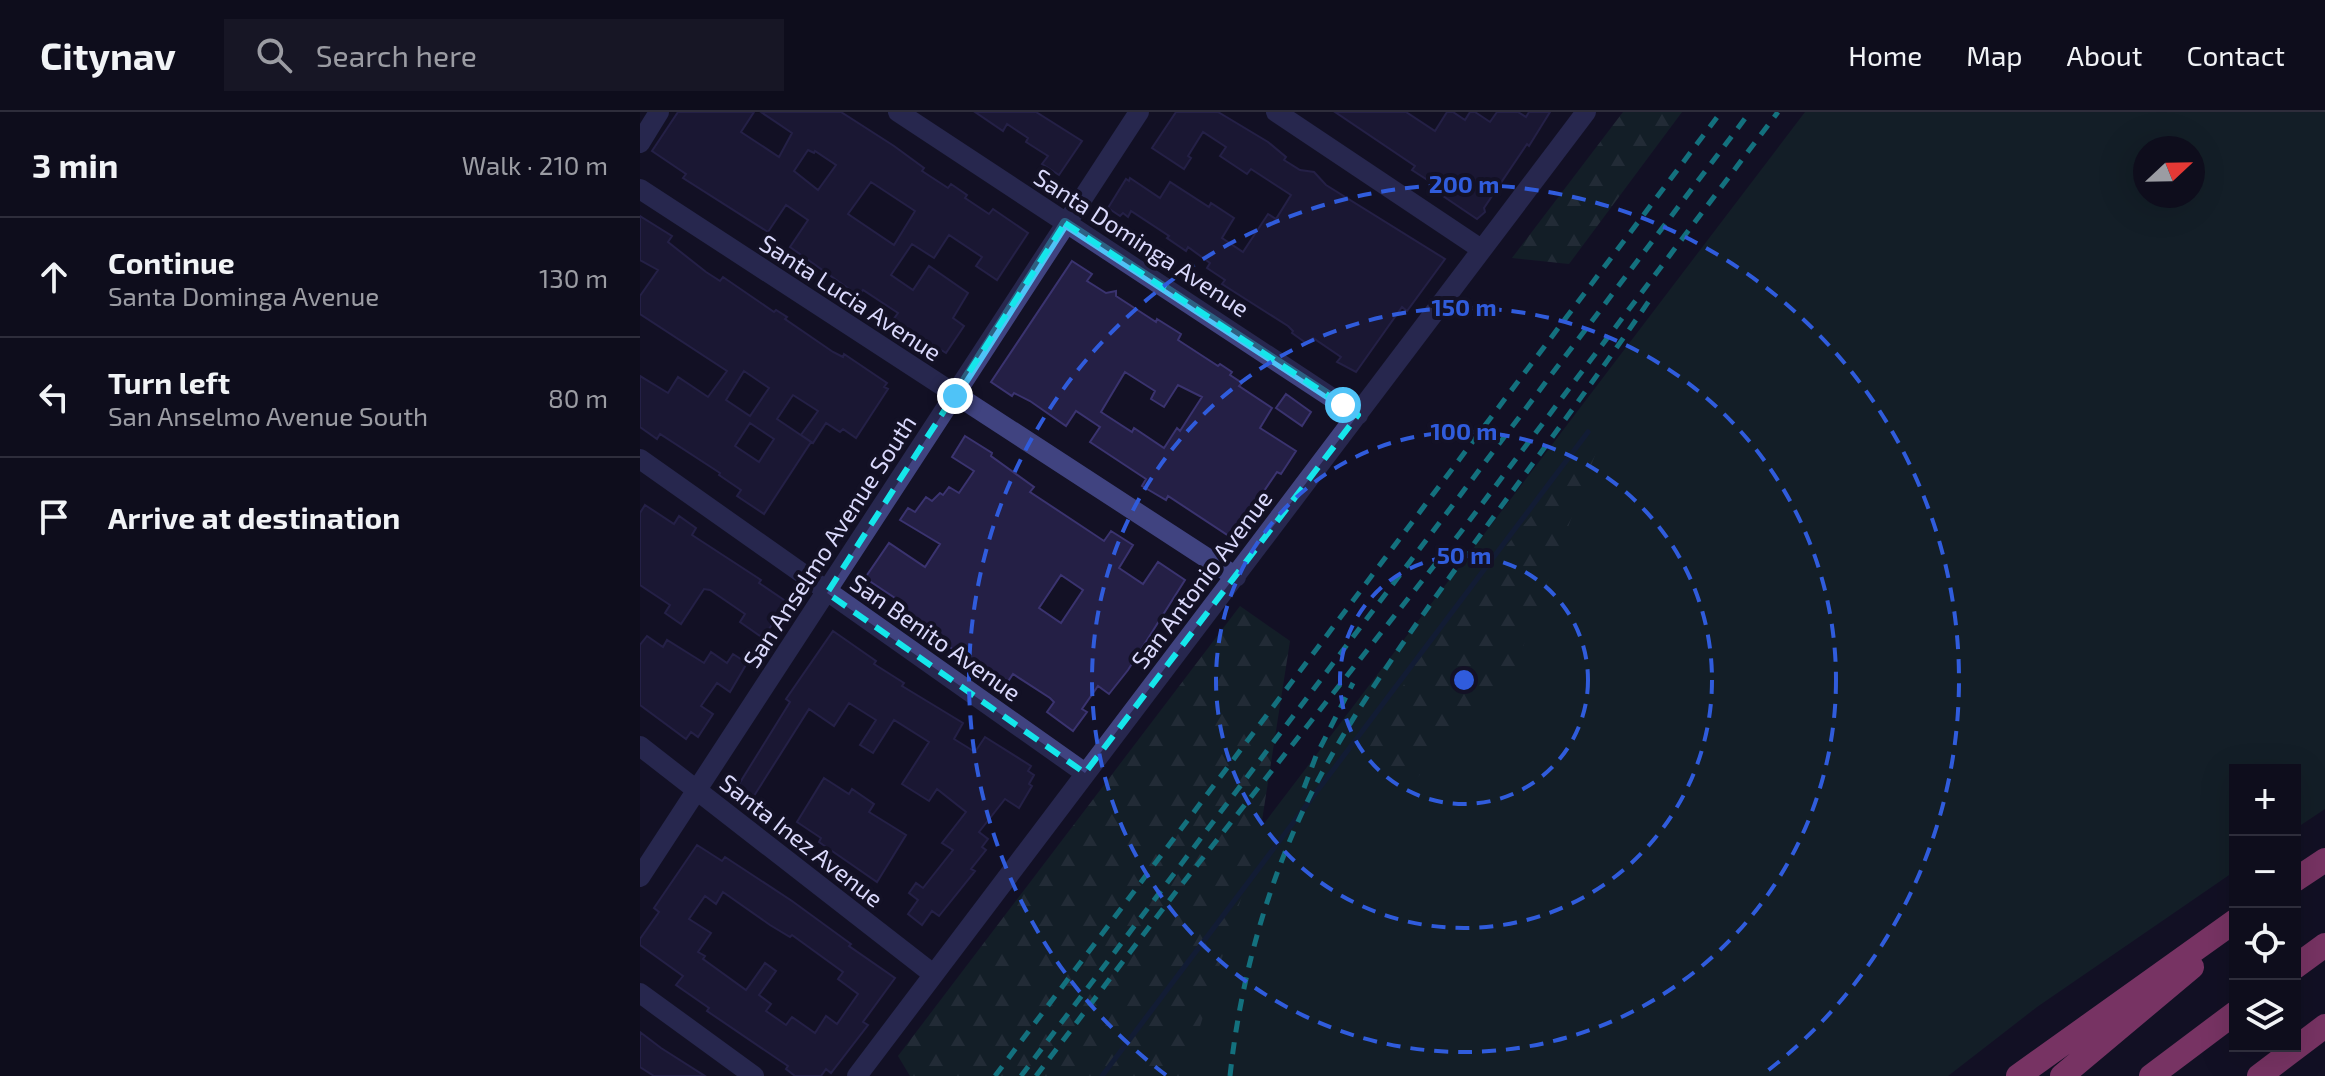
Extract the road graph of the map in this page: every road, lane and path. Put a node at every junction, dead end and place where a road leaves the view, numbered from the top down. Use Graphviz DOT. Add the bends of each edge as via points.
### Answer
graph roads {
  1 [pos="659,112"];
  2 [pos="898,112"];
  3 [pos="1139,112"];
  4 [pos="1276,112"];
  5 [pos="1586,112"];
  6 [pos="640,143"];
  7 [pos="640,189"];
  8 [pos="1065,223"];
  9 [pos="1481,249"];
  10 [pos="955,396"];
  11 [pos="1358,415"];
  12 [pos="640,459"];
  13 [pos="1236,577"];
  14 [pos="827,593"];
  15 [pos="640,746"];
  16 [pos="1085,773"];
  17 [pos="696,790"];
  18 [pos="2325,860"];
  19 [pos="2301,876"];
  20 [pos="640,877"];
  21 [pos="2229,925"];
  22 [pos="2229,932"];
  23 [pos="2325,945"];
  24 [pos="2301,963"];
  25 [pos="933,974"];
  26 [pos="640,993"];
  27 [pos="2229,1018"];
  28 [pos="2325,1026"];
  29 [pos="754,1076"];
  30 [pos="857,1076"];
  31 [pos="2018,1076"];
  32 [pos="2062,1076"];
  33 [pos="2151,1076"];
  34 [pos="2259,1076"];
  1 -- 6 [label="street"];
  2 -- 8 [label="street, Santa Dominga Avenue"];
  3 -- 8 [label="street, San Anselmo Avenue South"];
  4 -- 9 [label="street"];
  5 -- 9 [label="street, San Antonio Avenue"];
  7 -- 10 [label="street, Santa Lucia Avenue"];
  8 -- 10 [label="street, San Anselmo Avenue South"];
  8 -- 11 [label="street, Santa Dominga Avenue"];
  9 -- 11 [label="street, San Antonio Avenue"];
  10 -- 13 [label="street, Santa Lucia Avenue"];
  10 -- 14 [label="street, San Anselmo Avenue South"];
  11 -- 13 [label="street, San Antonio Avenue"];
  12 -- 14 [label="street, San Benito Avenue"];
  13 -- 16 [label="street, San Antonio Avenue"];
  14 -- 16 [label="street, San Benito Avenue"];
  14 -- 17 [label="street, San Anselmo Avenue South"];
  15 -- 17 [label="street, Santa Inez Avenue"];
  16 -- 25 [label="street, San Antonio Avenue"];
  17 -- 20 [label="street, San Anselmo Avenue South"];
  17 -- 25 [label="street, Santa Inez Avenue"];
  18 -- 19 [label="highway"];
  21 -- 31 [label="highway"];
  22 -- 32 [label="highway"];
  23 -- 24 [label="highway"];
  25 -- 30 [label="street, San Antonio Avenue"];
  26 -- 29 [label="street"];
  27 -- 33 [label="highway"];
  28 -- 34 [label="highway"];
}
